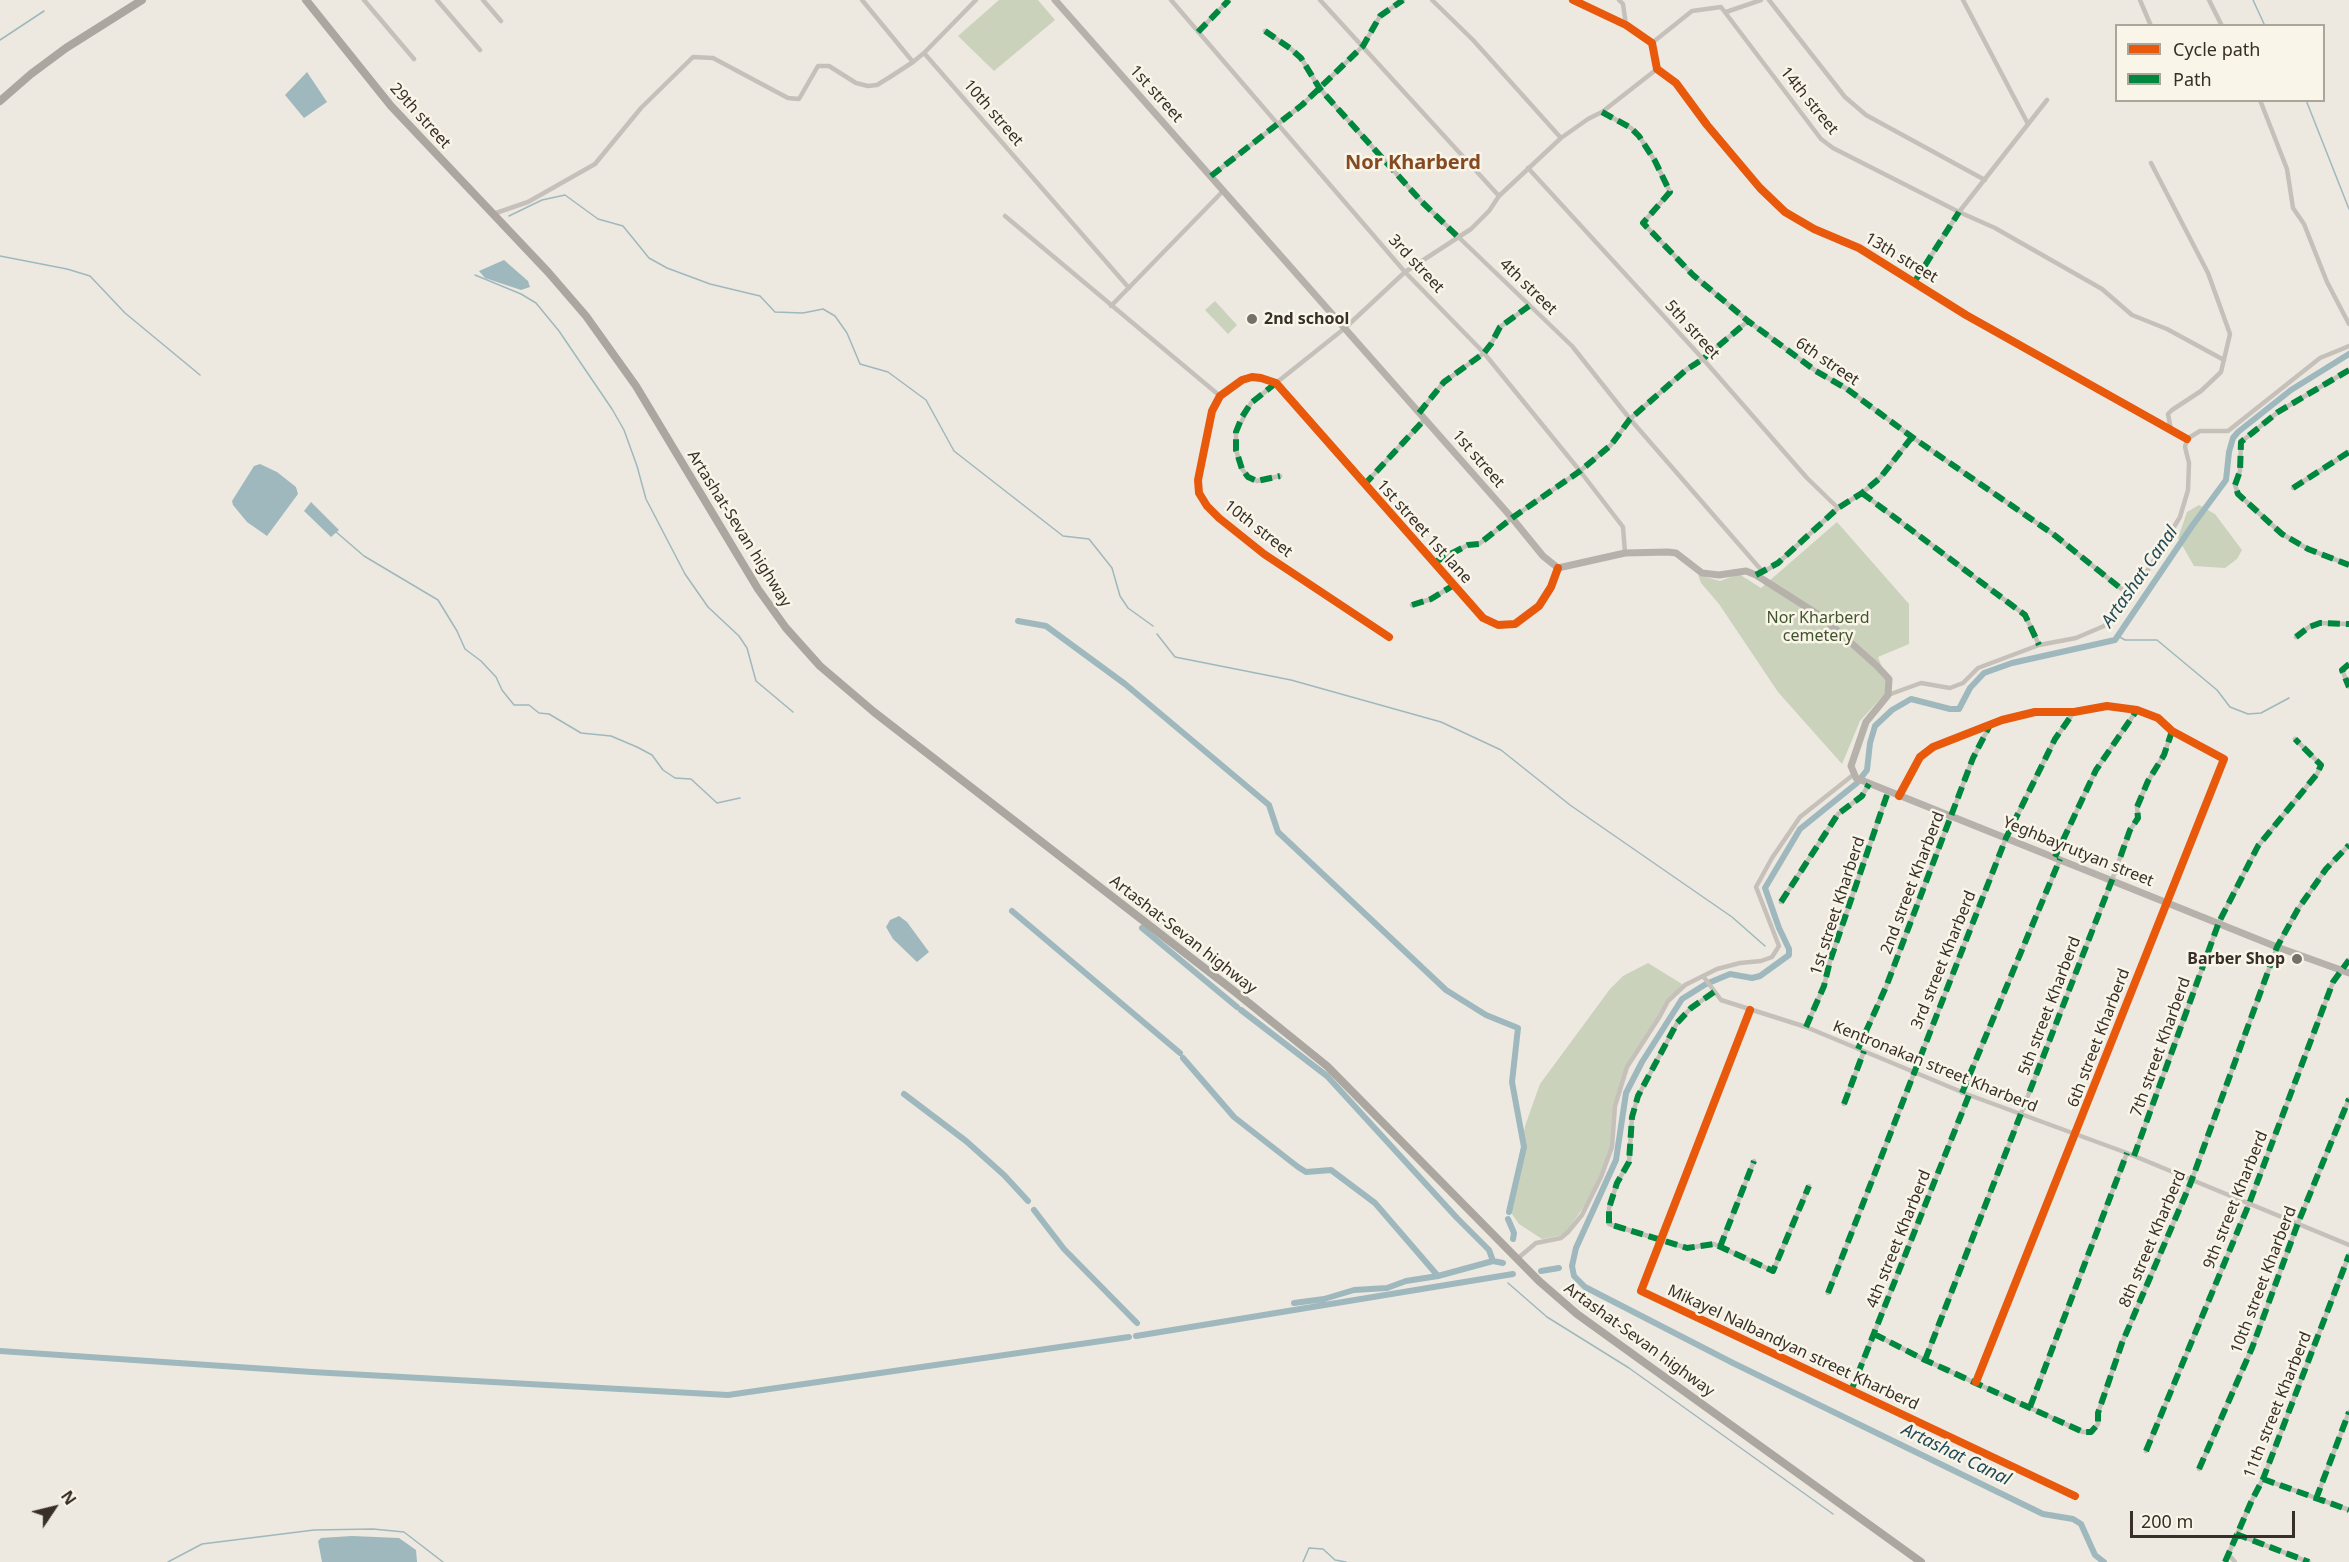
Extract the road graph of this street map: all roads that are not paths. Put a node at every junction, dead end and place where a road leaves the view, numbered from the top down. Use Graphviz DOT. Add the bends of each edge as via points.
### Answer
graph roads {
  1 [pos="142,0"];
  2 [pos="306,0"];
  3 [pos="364,0"];
  4 [pos="437,0"];
  5 [pos="483,0"];
  6 [pos="862,0"];
  7 [pos="976,0"];
  8 [pos="1054,0"];
  9 [pos="1171,0"];
  10 [pos="1229,0"];
  11 [pos="1320,0"];
  12 [pos="1403,0"];
  13 [pos="1432,0"];
  14 [pos="1573,0"];
  15 [pos="1619,0"];
  16 [pos="1721,0"];
  17 [pos="1761,0"];
  18 [pos="1769,0"];
  19 [pos="1963,0"];
  20 [pos="2140,0"];
  21 [pos="2209,0"];
  22 [pos="1721,7"];
  23 [pos="1726,12"];
  24 [pos="501,21"];
  25 [pos="2150,24"];
  26 [pos="2221,24"];
  27 [pos="1626,25"];
  28 [pos="1265,31"];
  29 [pos="1198,32"];
  30 [pos="1652,43"];
  31 [pos="1363,46"];
  32 [pos="480,50"];
  33 [pos="924,53"];
  34 [pos="414,59"];
  35 [pos="913,62"];
  36 [pos="1657,69"];
  37 [pos="1320,89"];
  38 [pos="2047,100"];
  39 [pos="0,101"];
  40 [pos="2261,102"];
  41 [pos="1602,112"];
  42 [pos="1276,124"];
  43 [pos="2028,124"];
  44 [pos="1561,138"];
  45 [pos="2151,162"];
  46 [pos="1528,168"];
  47 [pos="1211,176"];
  48 [pos="1985,180"];
  49 [pos="1223,191"];
  50 [pos="1499,196"];
  51 [pos="1959,212"];
  52 [pos="493,214"];
  53 [pos="1005,216"];
  54 [pos="1458,237"];
  55 [pos="521,244"];
  56 [pos="1405,272"];
  57 [pos="1915,281"];
  58 [pos="1129,288"];
  59 [pos="1112,306"];
  60 [pos="1529,306"];
  61 [pos="1748,321"];
  62 [pos="2349,324"];
  63 [pos="1345,328"];
  64 [pos="2349,346"];
  65 [pos="1484,353"];
  66 [pos="1703,359"];
  67 [pos="2224,360"];
  68 [pos="2349,370"];
  69 [pos="1276,383"];
  70 [pos="1220,396"];
  71 [pos="1419,413"];
  72 [pos="1425,419"];
  73 [pos="1630,419"];
  74 [pos="2171,430"];
  75 [pos="1912,437"];
  76 [pos="2187,439"];
  77 [pos="2349,452"];
  78 [pos="1580,471"];
  79 [pos="1280,476"];
  80 [pos="1364,485"];
  81 [pos="2293,488"];
  82 [pos="1862,493"];
  83 [pos="1838,508"];
  84 [pos="1512,518"];
  85 [pos="1626,553"];
  86 [pos="1435,562"];
  87 [pos="2349,565"];
  88 [pos="1558,568"];
  89 [pos="1759,574"];
  90 [pos="1454,585"];
  91 [pos="2129,595"];
  92 [pos="1412,605"];
  93 [pos="2349,624"];
  94 [pos="1389,637"];
  95 [pos="2296,638"];
  96 [pos="2039,645"];
  97 [pos="2349,664"];
  98 [pos="2349,687"];
  99 [pos="1888,695"];
  100 [pos="2137,710"];
  101 [pos="2074,712"];
  102 [pos="1990,725"];
  103 [pos="2172,731"];
  104 [pos="2295,739"];
  105 [pos="1855,777"];
  106 [pos="1866,783"];
  107 [pos="1888,792"];
  108 [pos="1899,796"];
  109 [pos="1952,817"];
  110 [pos="2006,838"];
  111 [pos="2349,845"];
  112 [pos="2057,858"];
  113 [pos="2112,880"];
  114 [pos="2166,901"];
  115 [pos="1781,902"];
  116 [pos="2219,922"];
  117 [pos="2277,947"];
  118 [pos="2349,960"];
  119 [pos="2341,970"];
  120 [pos="2349,973"];
  121 [pos="1703,976"];
  122 [pos="1714,992"];
  123 [pos="1750,1010"];
  124 [pos="1806,1027"];
  125 [pos="1861,1050"];
  126 [pos="1914,1072"];
  127 [pos="1962,1092"];
  128 [pos="1969,1095"];
  129 [pos="2349,1099"];
  130 [pos="1844,1104"];
  131 [pos="2021,1116"];
  132 [pos="2075,1136"];
  133 [pos="2127,1153"];
  134 [pos="2134,1156"];
  135 [pos="1754,1161"];
  136 [pos="2192,1182"];
  137 [pos="1809,1186"];
  138 [pos="2249,1204"];
  139 [pos="2298,1223"];
  140 [pos="1660,1240"];
  141 [pos="2349,1245"];
  142 [pos="1720,1247"];
  143 [pos="2349,1255"];
  144 [pos="1517,1259"];
  145 [pos="1828,1293"];
  146 [pos="1874,1334"];
  147 [pos="1925,1360"];
  148 [pos="1976,1382"];
  149 [pos="1851,1391"];
  150 [pos="2030,1407"];
  151 [pos="2349,1412"];
  152 [pos="2146,1451"];
  153 [pos="2199,1469"];
  154 [pos="2263,1479"];
  155 [pos="2075,1496"];
  156 [pos="2316,1499"];
  157 [pos="2349,1510"];
  158 [pos="2236,1534"];
  159 [pos="2229,1555"];
  160 [pos="1921,1562"];
  161 [pos="2225,1562"];
  162 [pos="2235,1562"];
  163 [pos="2309,1562"];
  1 -- 39 [label="main road" via="66,48"];
  2 -- 52 [label="main road, 29th street" via="391,106"];
  3 -- 34 [label="street"];
  4 -- 32 [label="street"];
  5 -- 24 [label="street"];
  6 -- 35 [label="street"];
  7 -- 33 [label="street"];
  8 -- 47 [label="main road, 1st street"];
  9 -- 29 [label="street, 3rd street"];
  10 -- 29 [label="street"];
  11 -- 31 [label="street"];
  12 -- 31 [label="street" via="1380,16"];
  13 -- 44 [label="street"];
  14 -- 27 [label="street"];
  15 -- 27 [label="street"];
  16 -- 22 [label="street"];
  17 -- 23 [label="street"];
  18 -- 48 [label="street" via="1845,97 1866,115"];
  19 -- 43 [label="street"];
  20 -- 25 [label="street"];
  21 -- 26 [label="street"];
  22 -- 23 [label="street, 14th street"];
  22 -- 30 [label="street" via="1692,10"];
  23 -- 51 [label="street, 14th street" via="1821,139"];
  27 -- 30 [label="street"];
  28 -- 37 [label="street, 4th street" via="1301,58"];
  29 -- 42 [label="street, 3rd street"];
  30 -- 36 [label="street"];
  31 -- 37 [label="street"];
  31 -- 50 [label="street"];
  33 -- 35 [label="street"];
  33 -- 58 [label="street, 10th street"];
  35 -- 52 [label="street" via="877,85 868,86 829,66 818,66 799,99 788,98 713,58 693,57 641,108 595,164 528,202"];
  36 -- 41 [label="street"];
  36 -- 57 [label="street, 13th street" via="1676,83 1760,188 1785,212"];
  37 -- 42 [label="street"];
  37 -- 54 [label="street, 4th street"];
  38 -- 43 [label="street"];
  40 -- 62 [label="street" via="2288,169 2293,208"];
  41 -- 44 [label="street"];
  41 -- 61 [label="street, 6th street" via="1639,136 1670,192 1643,223"];
  42 -- 47 [label="street"];
  42 -- 56 [label="street, 3rd street"];
  43 -- 48 [label="street"];
  44 -- 46 [label="street"];
  45 -- 67 [label="street" via="2220,301 2230,334"];
  46 -- 50 [label="street"];
  46 -- 66 [label="street, 5th street"];
  47 -- 49 [label="main road, 1st street"];
  48 -- 51 [label="street"];
  49 -- 58 [label="street"];
  49 -- 63 [label="main road, 1st street"];
  50 -- 54 [label="street" via="1471,230"];
  51 -- 57 [label="street"];
  51 -- 67 [label="street, 14th street" via="2102,289 2132,315"];
  52 -- 55 [label="main road, 29th street"];
  53 -- 59 [label="street"];
  54 -- 56 [label="street"];
  54 -- 60 [label="street, 4th street"];
  55 -- 144 [label="main road, Artashat-Sevan highway" via="600,335 636,386 758,589 820,666 1327,1066"];
  56 -- 63 [label="street"];
  56 -- 65 [label="street, 3rd street"];
  57 -- 74 [label="street, 13th street" via="1966,315"];
  58 -- 59 [label="street"];
  59 -- 70 [label="street"];
  60 -- 65 [label="street" via="1500,327"];
  60 -- 73 [label="street, 4th street" via="1572,346"];
  61 -- 66 [label="street"];
  61 -- 75 [label="street, 6th street"];
  63 -- 69 [label="street"];
  63 -- 71 [label="main road, 1st street"];
  64 -- 76 [label="street" via="2320,358 2228,431 2200,431"];
  65 -- 71 [label="street" via="1444,382"];
  65 -- 78 [label="street, 3rd street"];
  66 -- 73 [label="street"];
  66 -- 83 [label="street, 5th street"];
  67 -- 74 [label="street" via="2222,372 2168,414"];
  68 -- 87 [label="street" via="2278,412 2241,442 2240,471 2235,485 2238,493 2270,525 2308,549"];
  69 -- 70 [label="street" via="1252,377"];
  69 -- 79 [label="street" via="1251,403 1242,417 1236,432 1236,450 1248,477 1257,481"];
  69 -- 80 [label="street, 1st street 1st lane"];
  70 -- 94 [label="street, 10th street" via="1212,411 1198,480 1199,493 1207,506 1264,554"];
  71 -- 72 [label="main road, 1st street"];
  72 -- 80 [label="street"];
  72 -- 84 [label="main road, 1st street"];
  73 -- 78 [label="street" via="1611,445"];
  73 -- 89 [label="street, 4th street"];
  74 -- 76 [label="street, 13th street"];
  75 -- 82 [label="street" via="1880,478"];
  75 -- 91 [label="street, 6th street" via="2054,534"];
  76 -- 91 [label="street" via="2188,490 2180,517"];
  77 -- 81 [label="street"];
  78 -- 84 [label="street"];
  78 -- 85 [label="street, 3rd street" via="1623,527"];
  80 -- 86 [label="street, 1st street 1st lane"];
  82 -- 83 [label="street"];
  82 -- 96 [label="street" via="2025,615"];
  83 -- 89 [label="street" via="1778,563"];
  84 -- 86 [label="street" via="1479,544 1468,544"];
  84 -- 88 [label="main road, 1st street"];
  85 -- 88 [label="main road"];
  85 -- 89 [label="main road" via="1676,553 1702,573"];
  86 -- 90 [label="street, 1st street 1st lane"];
  88 -- 90 [label="street, 1st street 1st lane" via="1539,606 1515,624 1498,625 1483,618"];
  89 -- 99 [label="main road" via="1822,616 1877,666 1888,679"];
  90 -- 92 [label="street"];
  91 -- 96 [label="street" via="2104,626 2076,638"];
  93 -- 95 [label="street" via="2320,623"];
  96 -- 99 [label="street" via="1978,668 1963,683 1950,688 1921,683"];
  97 -- 98 [label="street" via="2342,670"];
  99 -- 105 [label="main road" via="1866,722 1851,766"];
  100 -- 101 [label="street" via="2107,706"];
  100 -- 103 [label="street" via="2158,718"];
  100 -- 112 [label="street" via="2096,770"];
  101 -- 102 [label="street" via="2035,712"];
  101 -- 110 [label="street, 3rd street Kharberd" via="2055,740"];
  102 -- 108 [label="street" via="1933,747 1920,757"];
  102 -- 109 [label="street, 2nd street Kharberd" via="1973,758"];
  103 -- 113 [label="street, 5th street Kharberd" via="2137,807 2138,818"];
  103 -- 114 [label="street, 6th street Kharberd" via="2224,759"];
  104 -- 116 [label="street, 7th street Kharberd" via="2321,765 2258,846"];
  105 -- 106 [label="main road, Yeghbayrutyan street"];
  105 -- 121 [label="street" via="1800,817 1756,887 1779,946 1772,957 1717,969"];
  106 -- 107 [label="main road, Yeghbayrutyan street"];
  106 -- 115 [label="street" via="1862,796 1838,814"];
  107 -- 108 [label="main road, Yeghbayrutyan street"];
  107 -- 124 [label="street, 1st street Kharberd" via="1824,986"];
  108 -- 109 [label="main road, Yeghbayrutyan street"];
  109 -- 110 [label="main road, Yeghbayrutyan street"];
  109 -- 125 [label="street, 2nd street Kharberd"];
  110 -- 112 [label="main road, Yeghbayrutyan street"];
  110 -- 126 [label="street, 3rd street Kharberd"];
  111 -- 117 [label="street, 8th street Kharberd" via="2326,868"];
  112 -- 113 [label="main road, Yeghbayrutyan street"];
  112 -- 127 [label="street"];
  113 -- 114 [label="main road, Yeghbayrutyan street"];
  113 -- 131 [label="street, 5th street Kharberd"];
  114 -- 116 [label="main road, Yeghbayrutyan street"];
  114 -- 132 [label="street, 6th street Kharberd"];
  116 -- 117 [label="main road, Yeghbayrutyan street"];
  116 -- 134 [label="street, 7th street Kharberd"];
  117 -- 119 [label="main road, Yeghbayrutyan street"];
  117 -- 136 [label="street, 8th street Kharberd"];
  118 -- 119 [label="street, 9th street Kharberd"];
  119 -- 120 [label="main road, Yeghbayrutyan street"];
  119 -- 138 [label="street, 9th street Kharberd" via="2333,982"];
  121 -- 122 [label="street"];
  121 -- 144 [label="street" via="1685,985 1668,1001 1627,1067 1615,1106 1612,1147 1582,1215 1561,1238 1536,1243"];
  122 -- 123 [label="street, Kentronakan street Kharberd" via="1721,1000"];
  122 -- 140 [label="street" via="1677,1023 1648,1075 1632,1117 1629,1162 1609,1208 1609,1224"];
  123 -- 124 [label="street, Kentronakan street Kharberd"];
  123 -- 140 [label="street, Mikayel Nalbandyan street Kharberd"];
  124 -- 125 [label="street, Kentronakan street Kharberd"];
  125 -- 126 [label="street, Kentronakan street Kharberd"];
  125 -- 130 [label="street, 2nd street Kharberd"];
  126 -- 127 [label="street, Kentronakan street Kharberd"];
  126 -- 145 [label="street, 3rd street Kharberd"];
  127 -- 128 [label="street, Kentronakan street Kharberd"];
  128 -- 131 [label="street, Kentronakan street Kharberd"];
  128 -- 146 [label="street, 4th street Kharberd"];
  129 -- 139 [label="street, 10th street Kharberd"];
  131 -- 132 [label="street, Kentronakan street Kharberd"];
  131 -- 147 [label="street, 5th street Kharberd"];
  132 -- 133 [label="street, Kentronakan street Kharberd"];
  132 -- 148 [label="street, 6th street Kharberd"];
  133 -- 134 [label="street, Kentronakan street Kharberd"];
  133 -- 150 [label="street"];
  134 -- 136 [label="street, Kentronakan street Kharberd"];
  135 -- 142 [label="street"];
  136 -- 138 [label="street, Kentronakan street Kharberd"];
  136 -- 150 [label="street, 8th street Kharberd" via="2122,1343 2098,1413 2098,1424 2091,1432 2083,1432"];
  137 -- 142 [label="street" via="1773,1271"];
  138 -- 139 [label="street, Kentronakan street Kharberd"];
  138 -- 152 [label="street, 9th street Kharberd"];
  139 -- 141 [label="street, Kentronakan street Kharberd"];
  139 -- 153 [label="street, 10th street Kharberd" via="2252,1348"];
  140 -- 142 [label="street" via="1688,1248 1714,1244"];
  140 -- 149 [label="street, Mikayel Nalbandyan street Kharberd" via="1641,1291"];
  143 -- 154 [label="street, 11th street Kharberd"];
  144 -- 160 [label="main road, Artashat-Sevan highway" via="1576,1314"];
  146 -- 147 [label="street, 8th street Kharberd"];
  146 -- 149 [label="street, 4th street Kharberd"];
  147 -- 148 [label="street, 8th street Kharberd"];
  148 -- 150 [label="street, 8th street Kharberd"];
  149 -- 155 [label="street, Mikayel Nalbandyan street Kharberd"];
  151 -- 156 [label="street"];
  154 -- 156 [label="street"];
  154 -- 158 [label="street, 11th street Kharberd"];
  156 -- 157 [label="street"];
  158 -- 159 [label="street, 11th street Kharberd"];
  158 -- 163 [label="street"];
  159 -- 161 [label="street, 11th street Kharberd"];
  159 -- 162 [label="street"];
}
